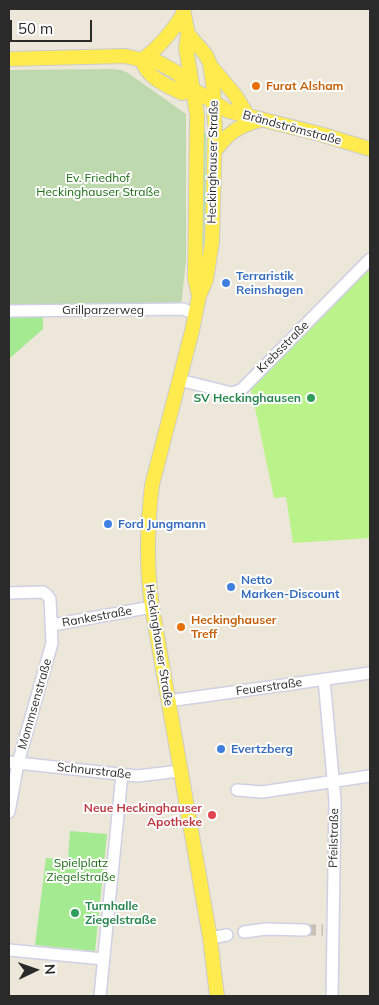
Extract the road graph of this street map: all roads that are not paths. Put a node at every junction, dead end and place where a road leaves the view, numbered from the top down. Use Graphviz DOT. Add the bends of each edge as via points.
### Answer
graph roads {
  1 [pos="184,11"];
  2 [pos="188,34"];
  3 [pos="9,59"];
  4 [pos="142,60"];
  5 [pos="210,64"];
  6 [pos="194,90"];
  7 [pos="215,104"];
  8 [pos="255,118"];
  9 [pos="370,149"];
  10 [pos="214,152"];
  11 [pos="370,259"];
  12 [pos="199,296"];
  13 [pos="9,311"];
  14 [pos="196,314"];
  15 [pos="179,380"];
  16 [pos="9,593"];
  17 [pos="152,607"];
  18 [pos="52,626"];
  19 [pos="370,673"];
  20 [pos="324,679"];
  21 [pos="168,701"];
  22 [pos="14,763"];
  23 [pos="180,772"];
  24 [pos="122,774"];
  25 [pos="370,776"];
  26 [pos="334,782"];
  27 [pos="237,790"];
  28 [pos="9,812"];
  29 [pos="305,930"];
  30 [pos="244,932"];
  31 [pos="227,935"];
  32 [pos="210,938"];
  33 [pos="9,950"];
  34 [pos="103,959"];
  35 [pos="100,996"];
  36 [pos="218,996"];
  37 [pos="332,996"];
  1 -- 2 [label="main road, Heckinghauser Straße"];
  1 -- 4 [label="main road" via="172,33"];
  2 -- 5 [label="main road, Heckinghauser Straße"];
  2 -- 6 [label="main road, Heckinghauser Straße" via="186,48"];
  3 -- 4 [label="main road" via="125,56"];
  4 -- 6 [label="main road" via="145,70 163,83 182,93"];
  5 -- 7 [label="main road, Heckinghauser Straße"];
  5 -- 8 [label="main road"];
  6 -- 7 [label="main road, Brändströmstraße"];
  6 -- 12 [label="main road, Heckinghauser Straße" via="197,115 195,279"];
  7 -- 8 [label="main road, Brändströmstraße"];
  7 -- 10 [label="main road, Heckinghauser Straße"];
  8 -- 9 [label="main road, Brändströmstraße"];
  8 -- 10 [label="main road" via="224,139"];
  10 -- 12 [label="main road, Heckinghauser Straße" via="212,242 206,280"];
  11 -- 15 [label="street, Krebsstraße" via="241,390 232,393"];
  12 -- 14 [label="main road, Heckinghauser Straße"];
  13 -- 14 [label="street, Grillparzerweg" via="182,309"];
  14 -- 15 [label="main road, Heckinghauser Straße"];
  15 -- 17 [label="main road, Heckinghauser Straße" via="152,485 149,509 147,556"];
  16 -- 18 [label="street, Rankestraße" via="43,592 47,595"];
  17 -- 18 [label="street, Rankestraße"];
  17 -- 21 [label="main road, Heckinghauser Straße"];
  18 -- 22 [label="street, Mommsenstraße" via="52,642"];
  19 -- 20 [label="street, Feuerstraße"];
  20 -- 21 [label="street, Feuerstraße"];
  20 -- 26 [label="street, Pfeilstraße"];
  21 -- 23 [label="main road, Heckinghauser Straße"];
  22 -- 24 [label="street, Schnurstraße"];
  22 -- 28 [label="street, Mommsenstraße"];
  23 -- 24 [label="street, Schnurstraße" via="138,776"];
  23 -- 32 [label="main road, Heckinghauser Straße"];
  24 -- 34 [label="street"];
  25 -- 26 [label="street"];
  26 -- 27 [label="street" via="262,792"];
  26 -- 37 [label="street, Pfeilstraße" via="328,930"];
  29 -- 30 [label="street"];
  31 -- 32 [label="street"];
  32 -- 36 [label="main road, Heckinghauser Straße"];
  33 -- 34 [label="street"];
  34 -- 35 [label="street"];
}
